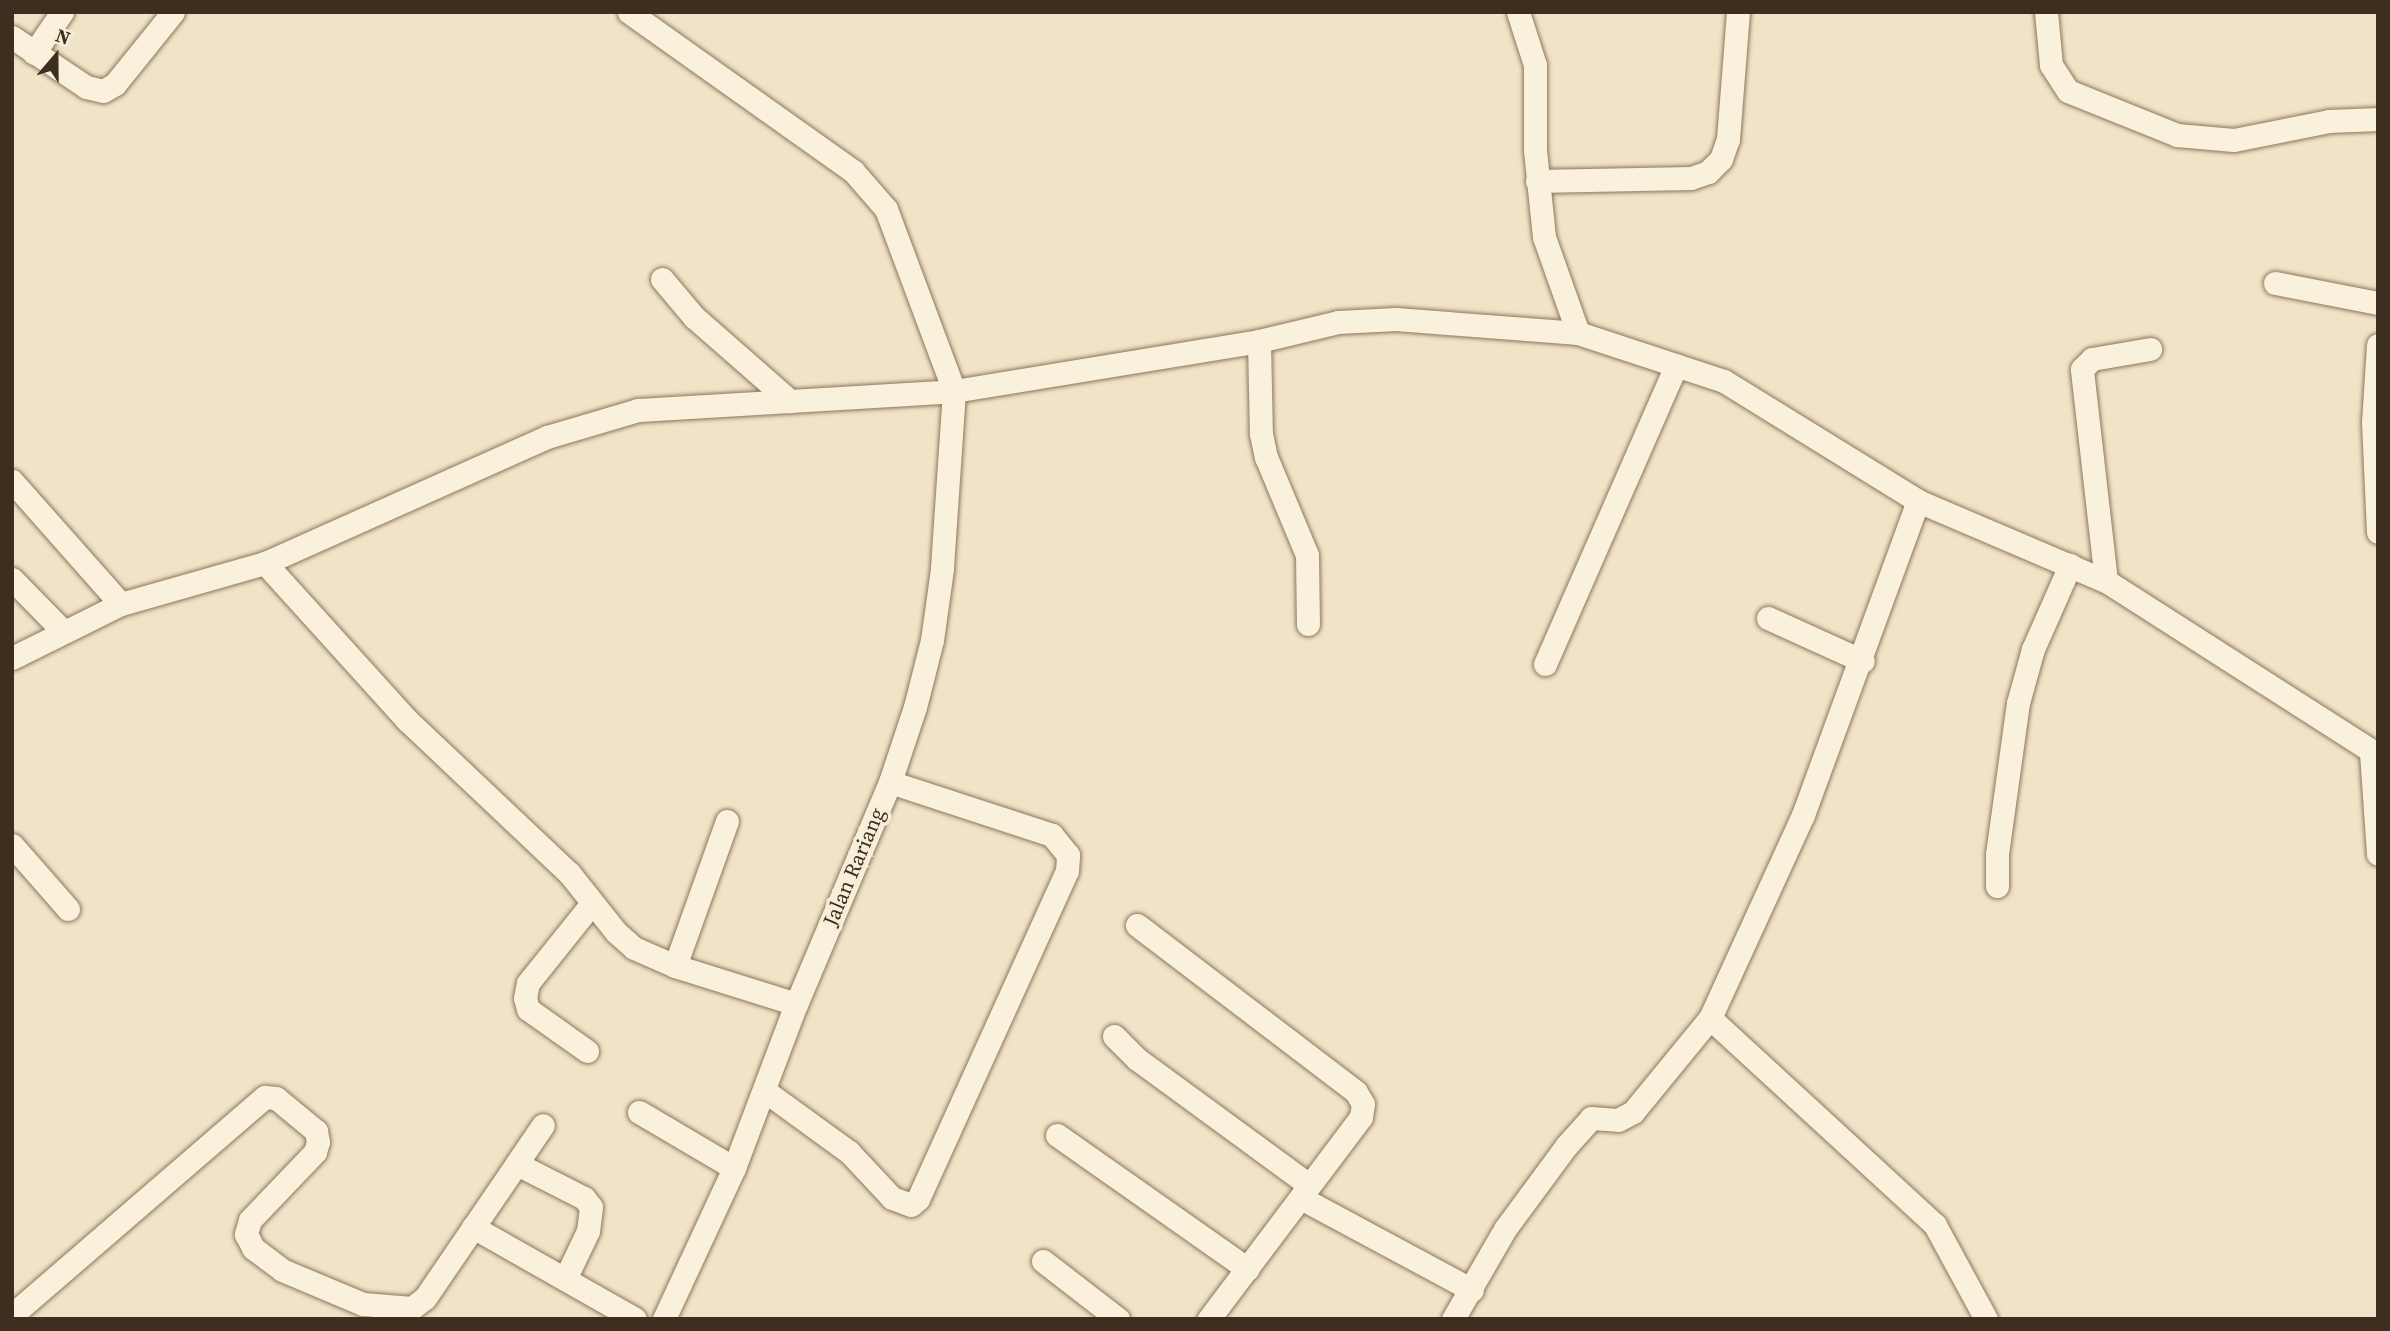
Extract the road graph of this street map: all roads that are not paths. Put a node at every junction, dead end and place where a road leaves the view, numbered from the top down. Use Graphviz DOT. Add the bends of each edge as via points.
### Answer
graph roads {
  1 [pos="62,12"];
  2 [pos="173,12"];
  3 [pos="629,12"];
  4 [pos="1518,12"];
  5 [pos="1738,12"];
  6 [pos="2046,12"];
  7 [pos="12,37"];
  8 [pos="34,53"];
  9 [pos="2378,120"];
  10 [pos="1537,181"];
  11 [pos="662,279"];
  12 [pos="2275,283"];
  13 [pos="2378,303"];
  14 [pos="1578,333"];
  15 [pos="1259,341"];
  16 [pos="2378,345"];
  17 [pos="2150,349"];
  18 [pos="1676,365"];
  19 [pos="954,391"];
  20 [pos="790,401"];
  21 [pos="12,481"];
  22 [pos="1918,501"];
  23 [pos="2378,531"];
  24 [pos="265,563"];
  25 [pos="2070,565"];
  26 [pos="12,579"];
  27 [pos="2106,581"];
  28 [pos="121,604"];
  29 [pos="1768,618"];
  30 [pos="1308,624"];
  31 [pos="62,630"];
  32 [pos="12,659"];
  33 [pos="1863,661"];
  34 [pos="1545,664"];
  35 [pos="2375,754"];
  36 [pos="890,782"];
  37 [pos="727,821"];
  38 [pos="12,845"];
  39 [pos="2378,854"];
  40 [pos="1997,886"];
  41 [pos="592,903"];
  42 [pos="68,909"];
  43 [pos="1137,925"];
  44 [pos="675,966"];
  45 [pos="796,1004"];
  46 [pos="1710,1018"];
  47 [pos="1114,1036"];
  48 [pos="587,1051"];
  49 [pos="765,1091"];
  50 [pos="639,1112"];
  51 [pos="543,1125"];
  52 [pos="1057,1135"];
  53 [pos="517,1164"];
  54 [pos="734,1168"];
  55 [pos="1305,1191"];
  56 [pos="473,1227"];
  57 [pos="1043,1261"];
  58 [pos="1248,1269"];
  59 [pos="565,1279"];
  60 [pos="1472,1290"];
  61 [pos="360,1311"];
  62 [pos="12,1315"];
  63 [pos="635,1319"];
  64 [pos="664,1319"];
  65 [pos="1118,1319"];
  66 [pos="1209,1319"];
  67 [pos="1453,1319"];
  68 [pos="1986,1319"];
  1 -- 8 [label="street"];
  2 -- 8 [label="street" via="116,84 103,91 86,87"];
  3 -- 19 [label="street" via="853,171 886,209"];
  4 -- 10 [label="street" via="1535,65"];
  5 -- 10 [label="street" via="1728,139 1721,159 1708,172 1691,178"];
  6 -- 9 [label="street" via="2051,65 2068,91 2177,135 2234,140 2329,121"];
  7 -- 8 [label="street"];
  10 -- 14 [label="street" via="1544,237"];
  11 -- 20 [label="street" via="694,317"];
  12 -- 13 [label="street"];
  14 -- 15 [label="street" via="1396,319 1338,322"];
  14 -- 18 [label="street"];
  15 -- 19 [label="street"];
  15 -- 30 [label="street" via="1261,433 1307,555"];
  16 -- 23 [label="street" via="2373,422"];
  17 -- 27 [label="street" via="2092,359 2082,369"];
  18 -- 22 [label="street" via="1758,399"];
  18 -- 34 [label="street"];
  19 -- 20 [label="street"];
  19 -- 36 [label="street, Jalan Rariang" via="932,640"];
  20 -- 24 [label="street" via="638,410 547,437"];
  21 -- 28 [label="street"];
  22 -- 25 [label="street"];
  22 -- 33 [label="street"];
  24 -- 28 [label="street"];
  24 -- 41 [label="street" via="408,720 569,873"];
  25 -- 27 [label="street"];
  25 -- 40 [label="street" via="2032,649 2018,703 1997,854"];
  26 -- 31 [label="street"];
  27 -- 35 [label="street"];
  28 -- 31 [label="street"];
  29 -- 33 [label="street"];
  31 -- 32 [label="street"];
  33 -- 46 [label="street" via="1804,815"];
  35 -- 39 [label="street"];
  36 -- 45 [label="street, Jalan Rariang"];
  36 -- 49 [label="street" via="1052,835 1063,844 1067,871 918,1199 911,1205 892,1198 849,1152"];
  37 -- 44 [label="street"];
  38 -- 42 [label="street"];
  41 -- 44 [label="street" via="634,948"];
  41 -- 48 [label="street" via="528,983 525,998 528,1009"];
  43 -- 55 [label="street" via="1356,1092 1363,1104 1362,1116"];
  44 -- 45 [label="street"];
  45 -- 49 [label="street, Jalan Rariang"];
  46 -- 60 [label="street" via="1633,1112 1618,1120 1591,1118 1567,1144 1505,1229"];
  46 -- 68 [label="street" via="1935,1225"];
  47 -- 55 [label="street"];
  49 -- 54 [label="street, Jalan Rariang"];
  50 -- 54 [label="street"];
  51 -- 53 [label="street"];
  52 -- 58 [label="street"];
  53 -- 56 [label="street"];
  53 -- 59 [label="street" via="584,1198 591,1207 587,1231"];
  54 -- 64 [label="street, Jalan Rariang"];
  55 -- 58 [label="street"];
  55 -- 60 [label="street"];
  56 -- 59 [label="street"];
  56 -- 61 [label="street" via="425,1298 412,1308"];
  57 -- 65 [label="street"];
  58 -- 66 [label="street"];
  59 -- 63 [label="street"];
  60 -- 67 [label="street"];
  61 -- 62 [label="street" via="282,1270 253,1248 246,1234 250,1220 315,1152 318,1142 316,1131 276,1098 265,1097"];
}
